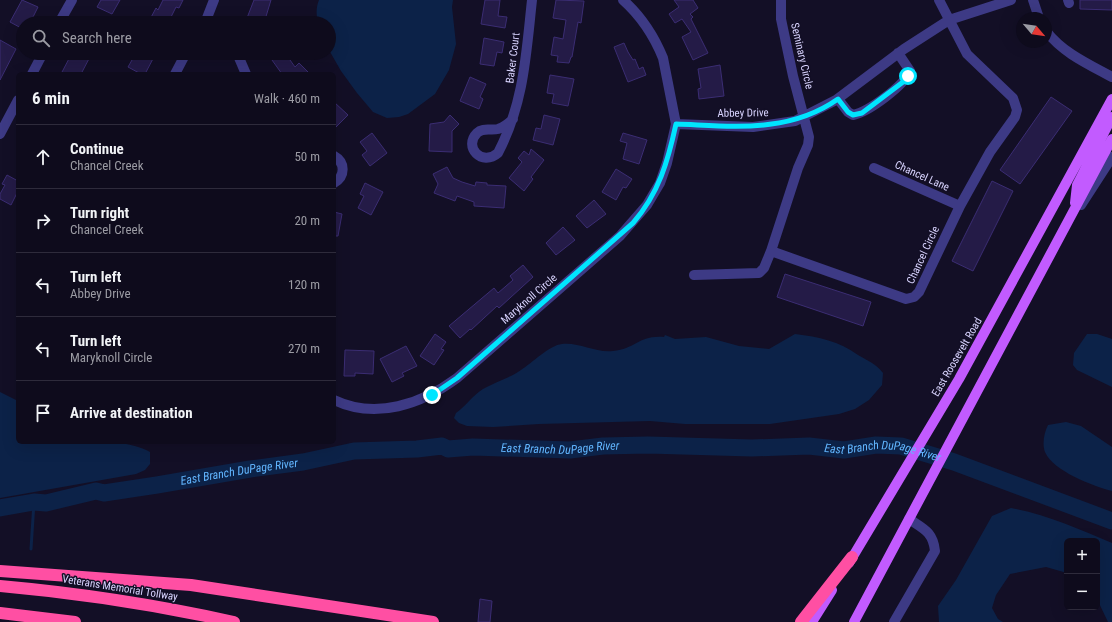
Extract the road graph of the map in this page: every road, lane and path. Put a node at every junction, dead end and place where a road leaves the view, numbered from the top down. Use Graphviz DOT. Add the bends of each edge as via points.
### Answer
graph roads {
  1 [pos="72,0"];
  2 [pos="214,0"];
  3 [pos="532,0"];
  4 [pos="623,0"];
  5 [pos="781,0"];
  6 [pos="939,0"];
  7 [pos="1011,0"];
  8 [pos="1033,0"];
  9 [pos="1037,12"];
  10 [pos="63,16"];
  11 [pos="208,16"];
  12 [pos="949,20"];
  13 [pos="1052,37"];
  14 [pos="898,53"];
  15 [pos="39,60"];
  16 [pos="182,60"];
  17 [pos="240,60"];
  18 [pos="33,72"];
  19 [pos="176,72"];
  20 [pos="245,72"];
  21 [pos="1112,77"];
  22 [pos="838,99"];
  23 [pos="1112,99"];
  24 [pos="16,104"];
  25 [pos="804,116"];
  26 [pos="1112,116"];
  27 [pos="514,119"];
  28 [pos="676,124"];
  29 [pos="0,134"];
  30 [pos="1112,138"];
  31 [pos="336,157"];
  32 [pos="1112,157"];
  33 [pos="874,168"];
  34 [pos="336,181"];
  35 [pos="960,206"];
  36 [pos="1074,209"];
  37 [pos="1054,247"];
  38 [pos="771,251"];
  39 [pos="694,275"];
  40 [pos="1009,291"];
  41 [pos="1025,300"];
  42 [pos="336,401"];
  43 [pos="909,519"];
  44 [pos="852,557"];
  45 [pos="0,571"];
  46 [pos="0,586"];
  47 [pos="0,613"];
  48 [pos="75,622"];
  49 [pos="234,622"];
  50 [pos="433,622"];
  51 [pos="801,622"];
  52 [pos="812,622"];
  53 [pos="854,622"];
  54 [pos="894,622"];
  1 -- 10 [label="street"];
  2 -- 11 [label="street"];
  3 -- 27 [label="street, Baker Court" via="520,97"];
  4 -- 28 [label="street" via="641,19 659,48"];
  5 -- 25 [label="street, Seminary Circle" via="783,26"];
  6 -- 12 [label="street"];
  7 -- 12 [label="street, Abbey Drive"];
  8 -- 9 [label="street"];
  12 -- 14 [label="street, Abbey Drive"];
  12 -- 35 [label="street, Chancel Circle" via="968,54 1013,98 1017,110"];
  13 -- 21 [label="street" via="1071,54"];
  14 -- 22 [label="street, Abbey Drive"];
  14 -- 22 [label="street" via="910,71 903,82 862,113 853,115"];
  15 -- 18 [label="street"];
  16 -- 19 [label="street"];
  17 -- 20 [label="street"];
  22 -- 25 [label="street, Abbey Drive"];
  23 -- 40 [label="main road, East Roosevelt Road"];
  24 -- 29 [label="street"];
  25 -- 28 [label="street, Abbey Drive" via="795,120 753,126"];
  25 -- 38 [label="street" via="808,129 808,145"];
  26 -- 36 [label="main road" via="1077,185"];
  28 -- 42 [label="street, Maryknoll Circle" via="660,183 636,220 457,378 443,389 413,403 359,409"];
  30 -- 36 [label="main road"];
  31 -- 34 [label="street" via="340,160 343,169"];
  32 -- 37 [label="street"];
  33 -- 35 [label="street, Chancel Lane"];
  35 -- 38 [label="street, Chancel Circle" via="919,292 910,298"];
  36 -- 37 [label="main road"];
  37 -- 41 [label="main road"];
  38 -- 39 [label="street" via="764,268 759,272"];
  40 -- 41 [label="main road"];
  40 -- 44 [label="main road, East Roosevelt Road"];
  41 -- 43 [label="main road"];
  43 -- 53 [label="main road"];
  43 -- 54 [label="street" via="926,530 933,540 934,551"];
  44 -- 51 [label="highway"];
  44 -- 52 [label="main road, East Roosevelt Road"];
  45 -- 50 [label="highway" via="191,585"];
  46 -- 49 [label="highway, Veterans Memorial Tollway" via="110,598"];
  47 -- 48 [label="highway"];
}
